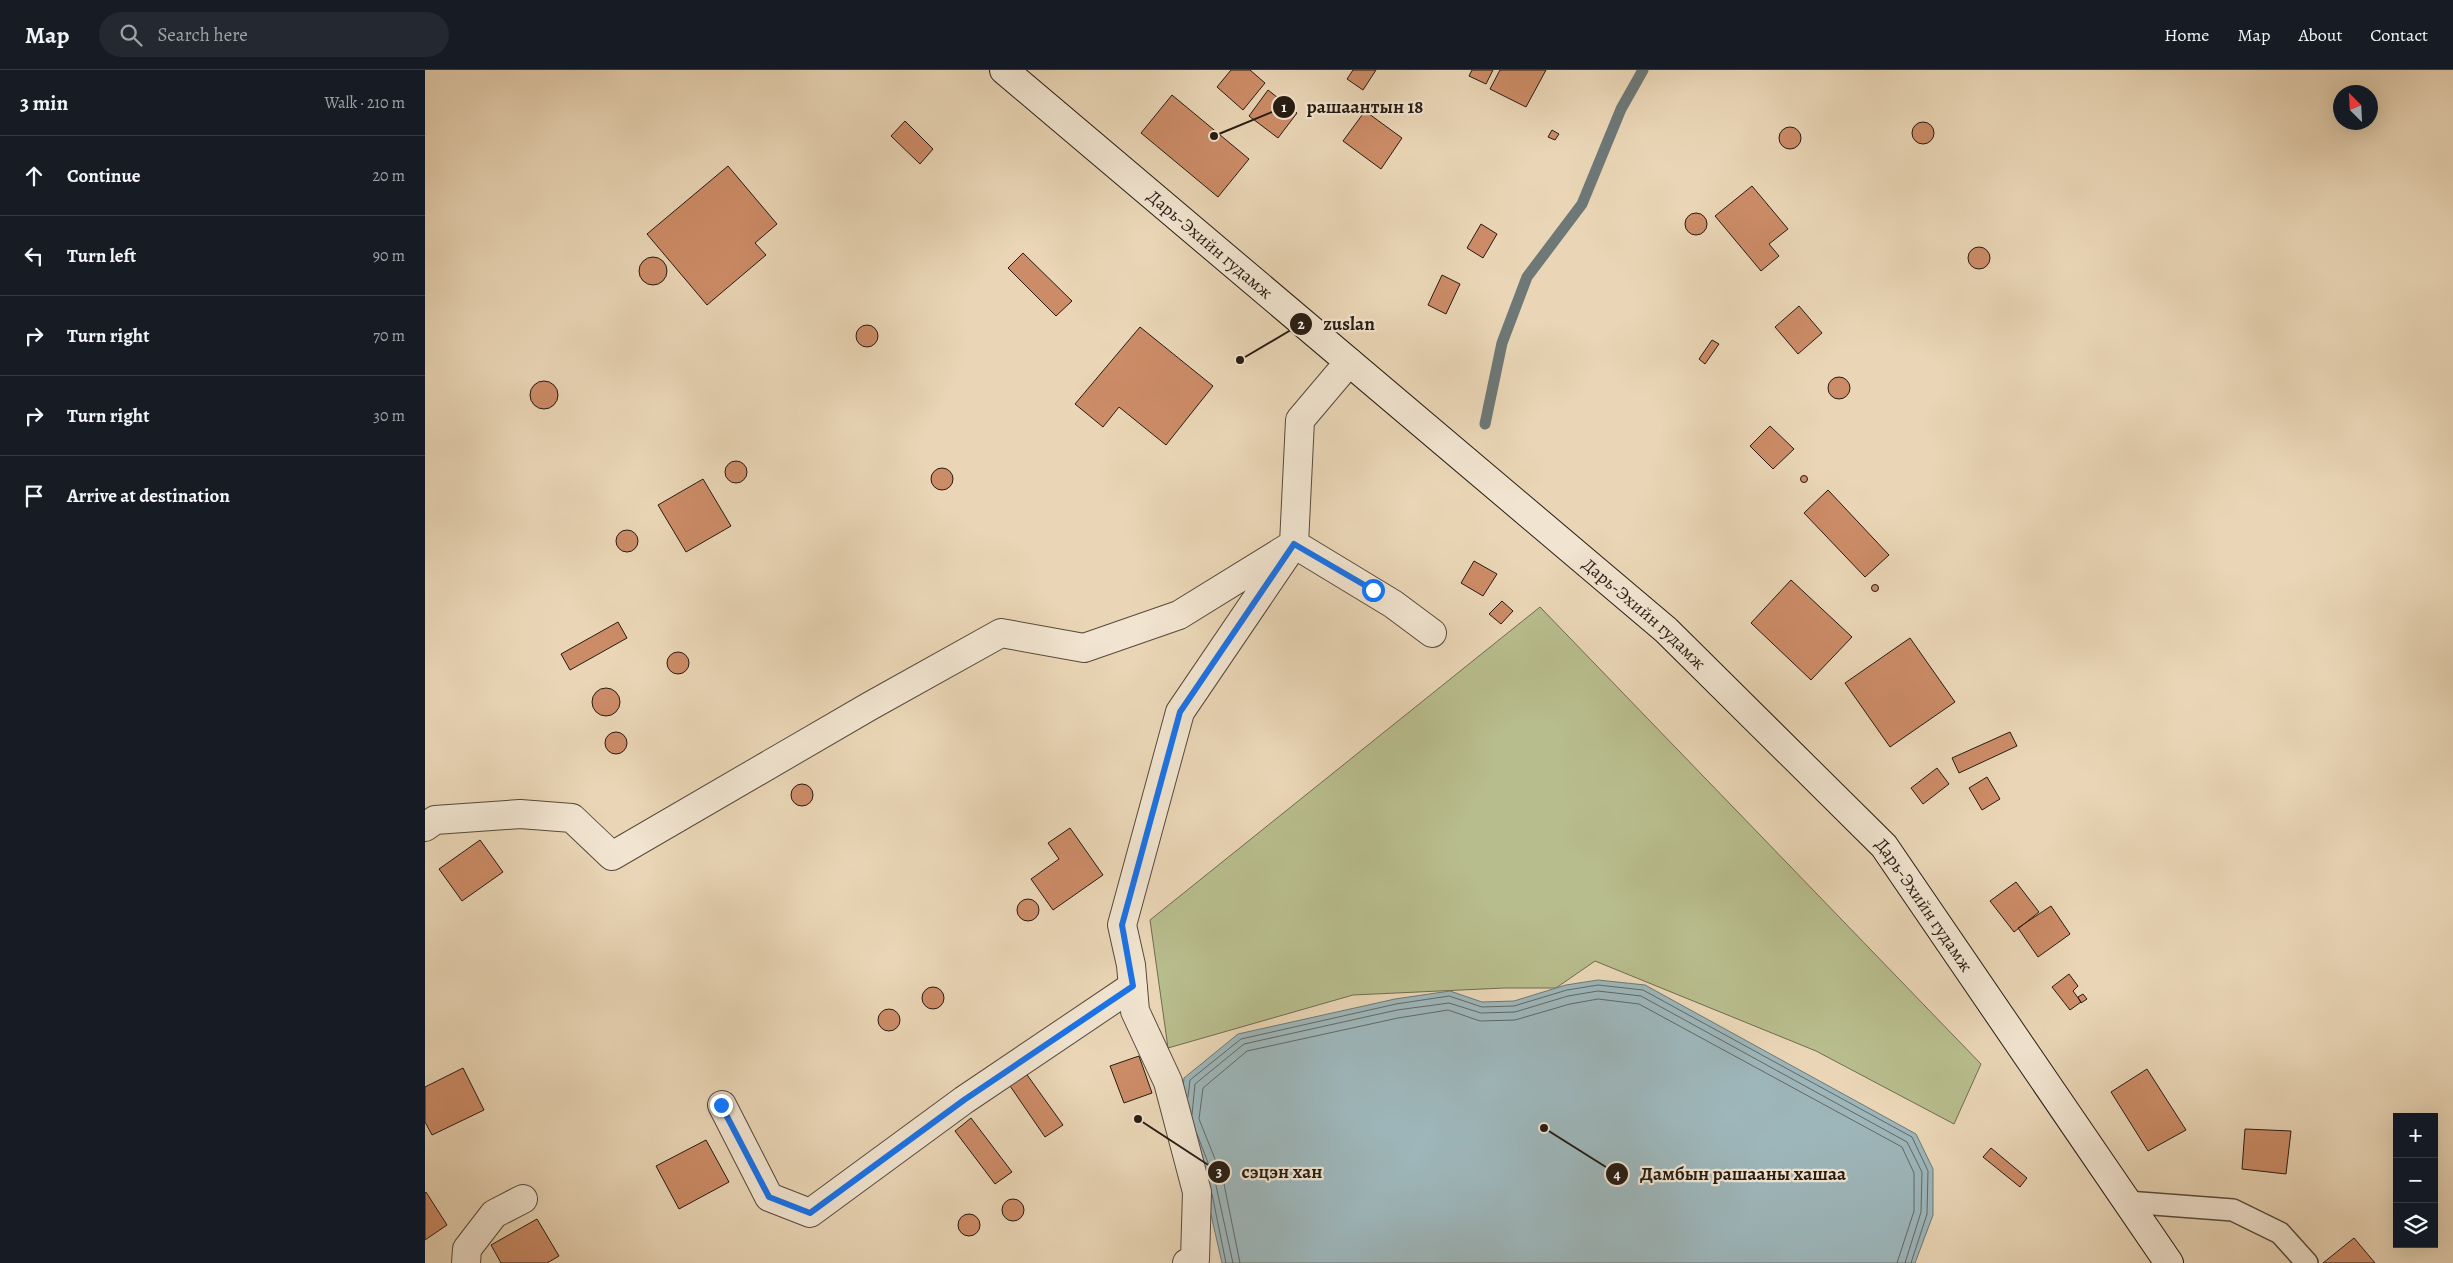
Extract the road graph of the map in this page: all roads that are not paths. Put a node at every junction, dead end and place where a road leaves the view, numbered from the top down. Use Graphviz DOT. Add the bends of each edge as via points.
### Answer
graph roads {
  1 [pos="1004,70"];
  2 [pos="1349,362"];
  3 [pos="1294,544"];
  4 [pos="1431,632"];
  5 [pos="425,827"];
  6 [pos="1133,986"];
  7 [pos="721,1105"];
  8 [pos="523,1199"];
  9 [pos="2127,1202"];
  10 [pos="1193,1262"];
  11 [pos="466,1263"];
  12 [pos="2169,1263"];
  13 [pos="2307,1263"];
  1 -- 2 [label="street, Дарь-Эхийн гудамж"];
  2 -- 3 [label="street" via="1300,420"];
  2 -- 9 [label="street, Дарь-Эхийн гудамж" via="1666,630 1884,846"];
  3 -- 4 [label="street" via="1393,604"];
  3 -- 5 [label="street" via="1179,615 1085,648 1001,633 612,856 572,818 521,814 435,820"];
  3 -- 6 [label="street" via="1180,712 1122,925"];
  6 -- 7 [label="street" via="964,1100 810,1213 769,1197"];
  6 -- 10 [label="street" via="1135,1011 1168,1082 1197,1192"];
  8 -- 11 [label="street" via="494,1214 467,1249"];
  9 -- 12 [label="street, Дарь-Эхийн гудамж"];
  9 -- 13 [label="lane" via="2233,1210 2280,1233"];
}
